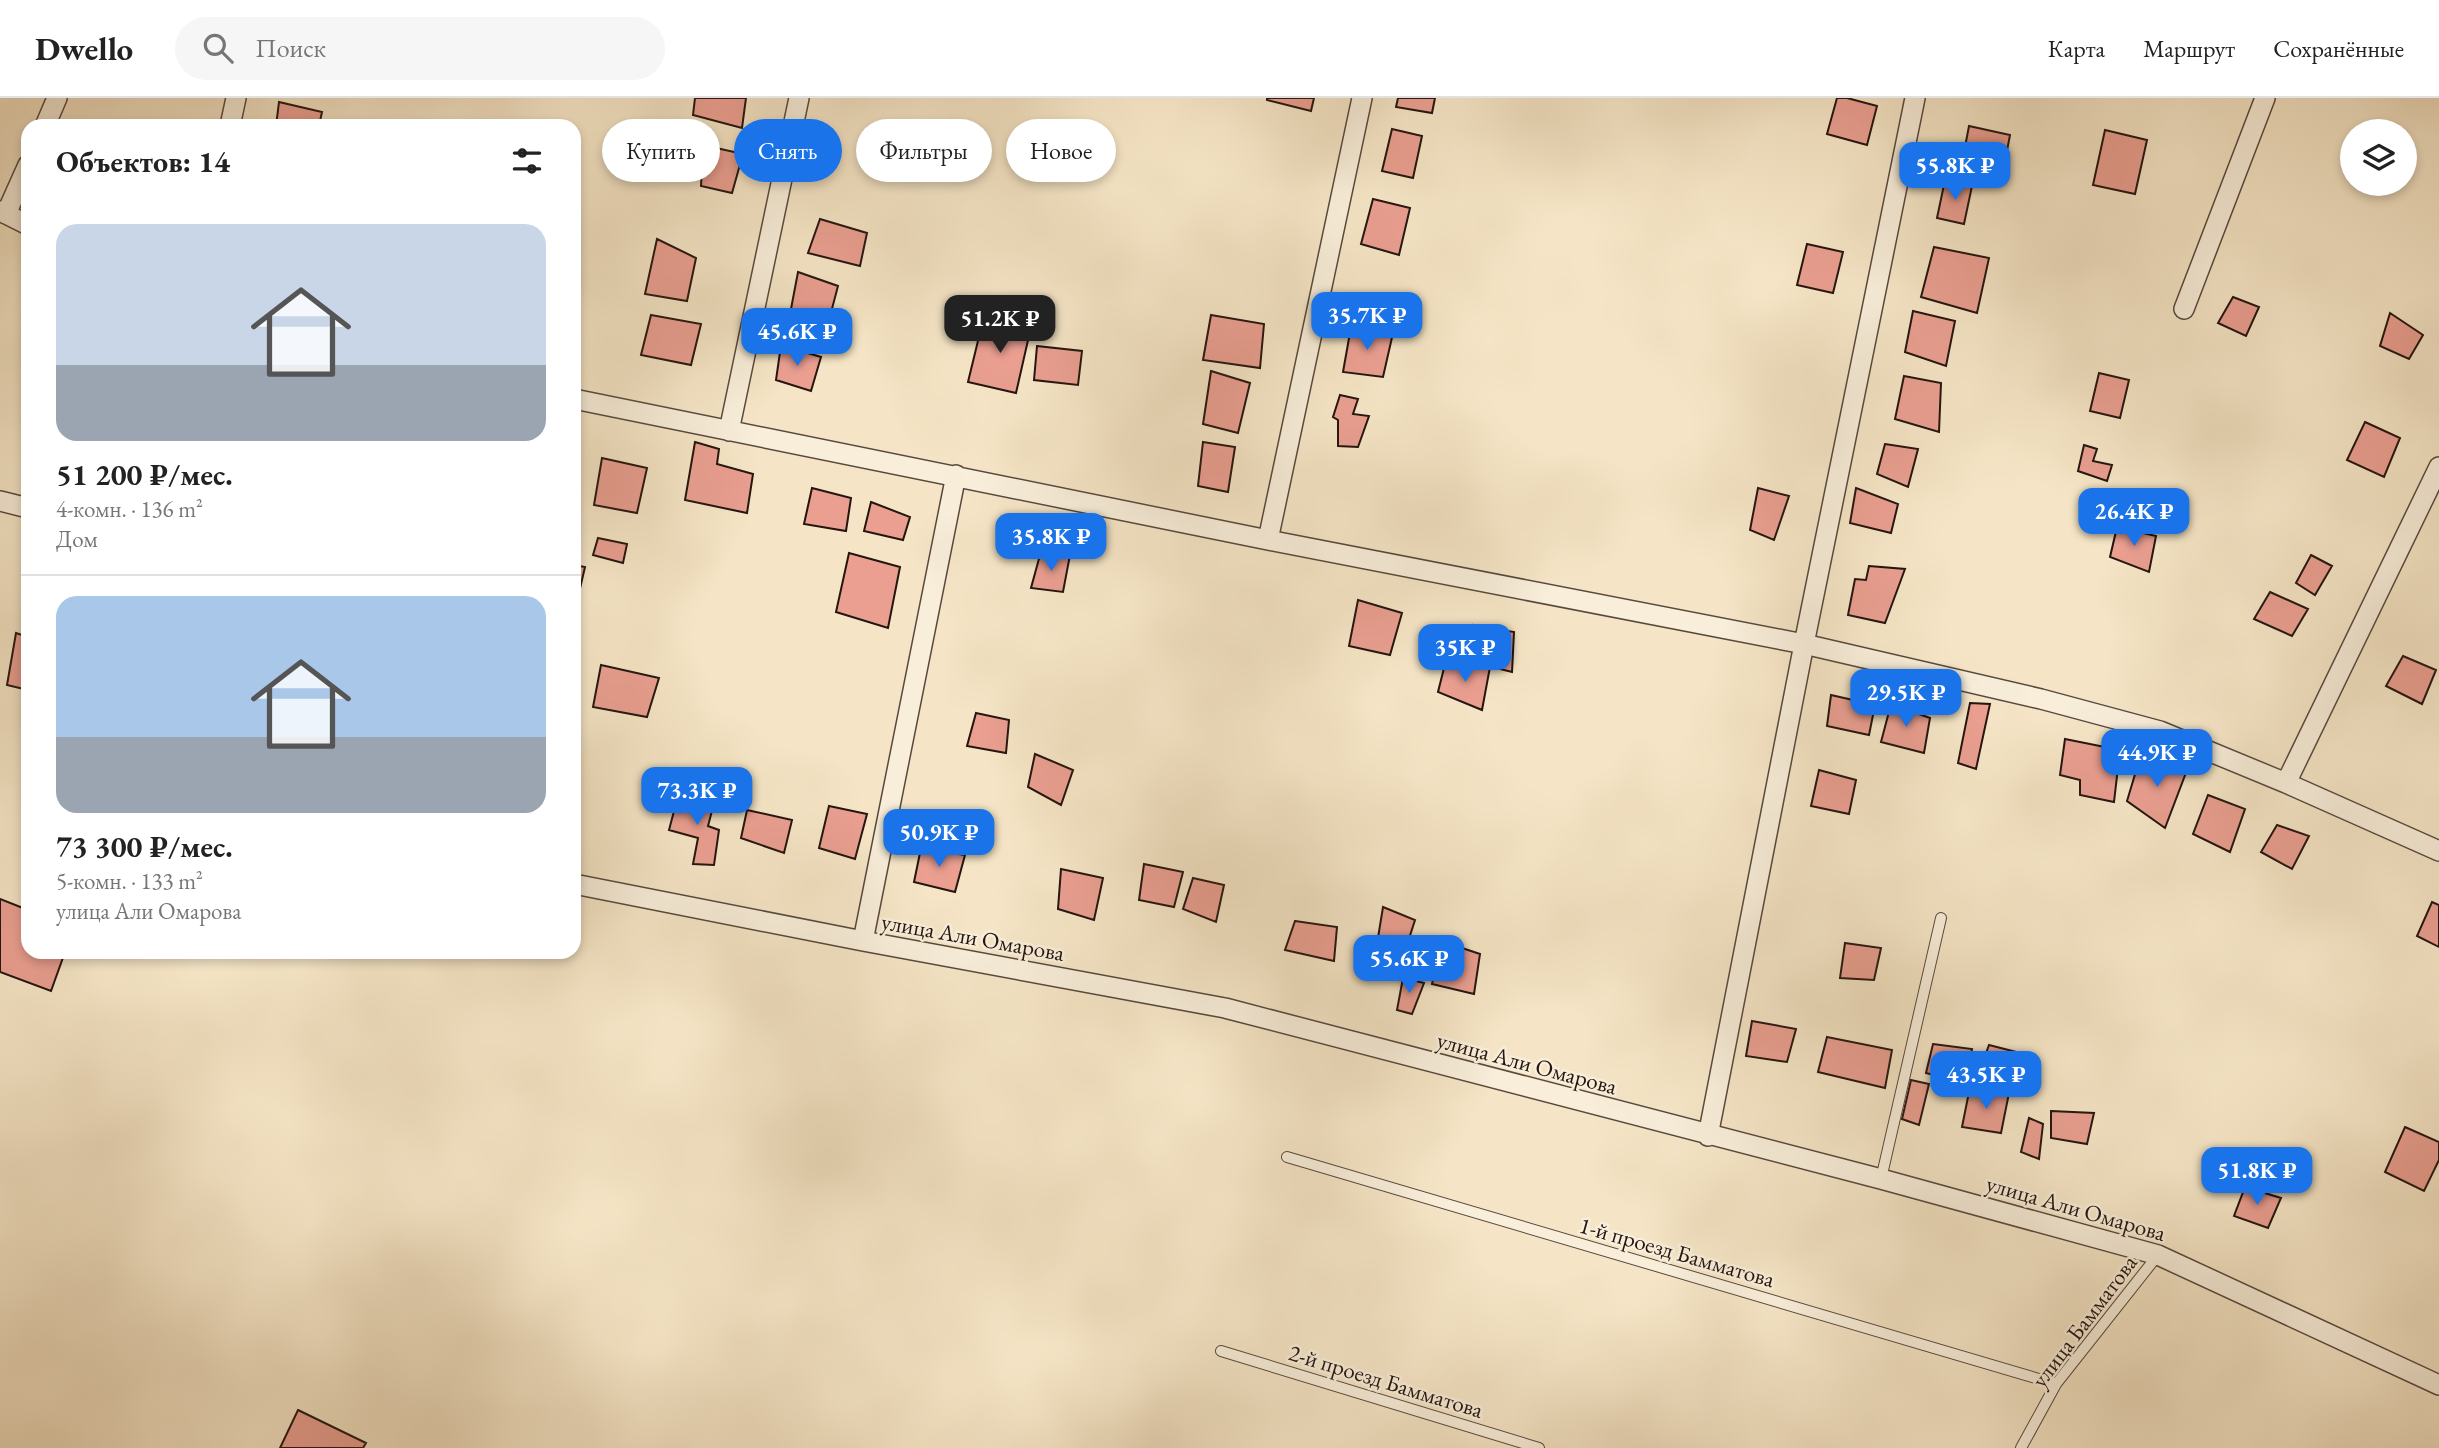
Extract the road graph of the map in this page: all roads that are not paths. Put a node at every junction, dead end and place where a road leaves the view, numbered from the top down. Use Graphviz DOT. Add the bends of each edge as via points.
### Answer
graph roads {
  1 [pos="57,98"];
  2 [pos="236,98"];
  3 [pos="799,98"];
  4 [pos="1362,98"];
  5 [pos="1915,98"];
  6 [pos="2265,98"];
  7 [pos="48,119"];
  8 [pos="232,119"];
  9 [pos="21,178"];
  10 [pos="3,213"];
  11 [pos="21,222"];
  12 [pos="2184,309"];
  13 [pos="581,400"];
  14 [pos="729,431"];
  15 [pos="2439,467"];
  16 [pos="956,475"];
  17 [pos="0,500"];
  18 [pos="21,506"];
  19 [pos="1268,540"];
  20 [pos="1804,644"];
  21 [pos="2286,783"];
  22 [pos="2439,851"];
  23 [pos="581,885"];
  24 [pos="1941,918"];
  25 [pos="863,941"];
  26 [pos="1708,1136"];
  27 [pos="1287,1157"];
  28 [pos="1881,1179"];
  29 [pos="2158,1255"];
  30 [pos="1221,1350"];
  31 [pos="2056,1384"];
  32 [pos="2439,1385"];
  33 [pos="1539,1448"];
  34 [pos="2021,1448"];
  1 -- 7 [label="street"];
  2 -- 8 [label="street"];
  3 -- 14 [label="street"];
  4 -- 19 [label="street"];
  5 -- 20 [label="street"];
  6 -- 12 [label="street"];
  9 -- 10 [label="street"];
  10 -- 11 [label="street"];
  13 -- 14 [label="street"];
  14 -- 16 [label="street"];
  15 -- 21 [label="street"];
  16 -- 19 [label="street"];
  16 -- 25 [label="street"];
  17 -- 18 [label="street"];
  19 -- 20 [label="street"];
  20 -- 21 [label="street" via="2160,731"];
  20 -- 26 [label="street"];
  21 -- 22 [label="street"];
  23 -- 25 [label="street, улица Али Омарова"];
  24 -- 28 [label="lane"];
  25 -- 26 [label="street, улица Али Омарова" via="1225,1008"];
  26 -- 28 [label="street, улица Али Омарова"];
  27 -- 31 [label="lane, 1-й проезд Бамматова"];
  28 -- 29 [label="street, улица Али Омарова"];
  29 -- 31 [label="lane, улица Бамматова"];
  29 -- 32 [label="street, улица Али Омарова"];
  30 -- 33 [label="lane, 2-й проезд Бамматова"];
  31 -- 34 [label="lane, улица Бамматова"];
}
